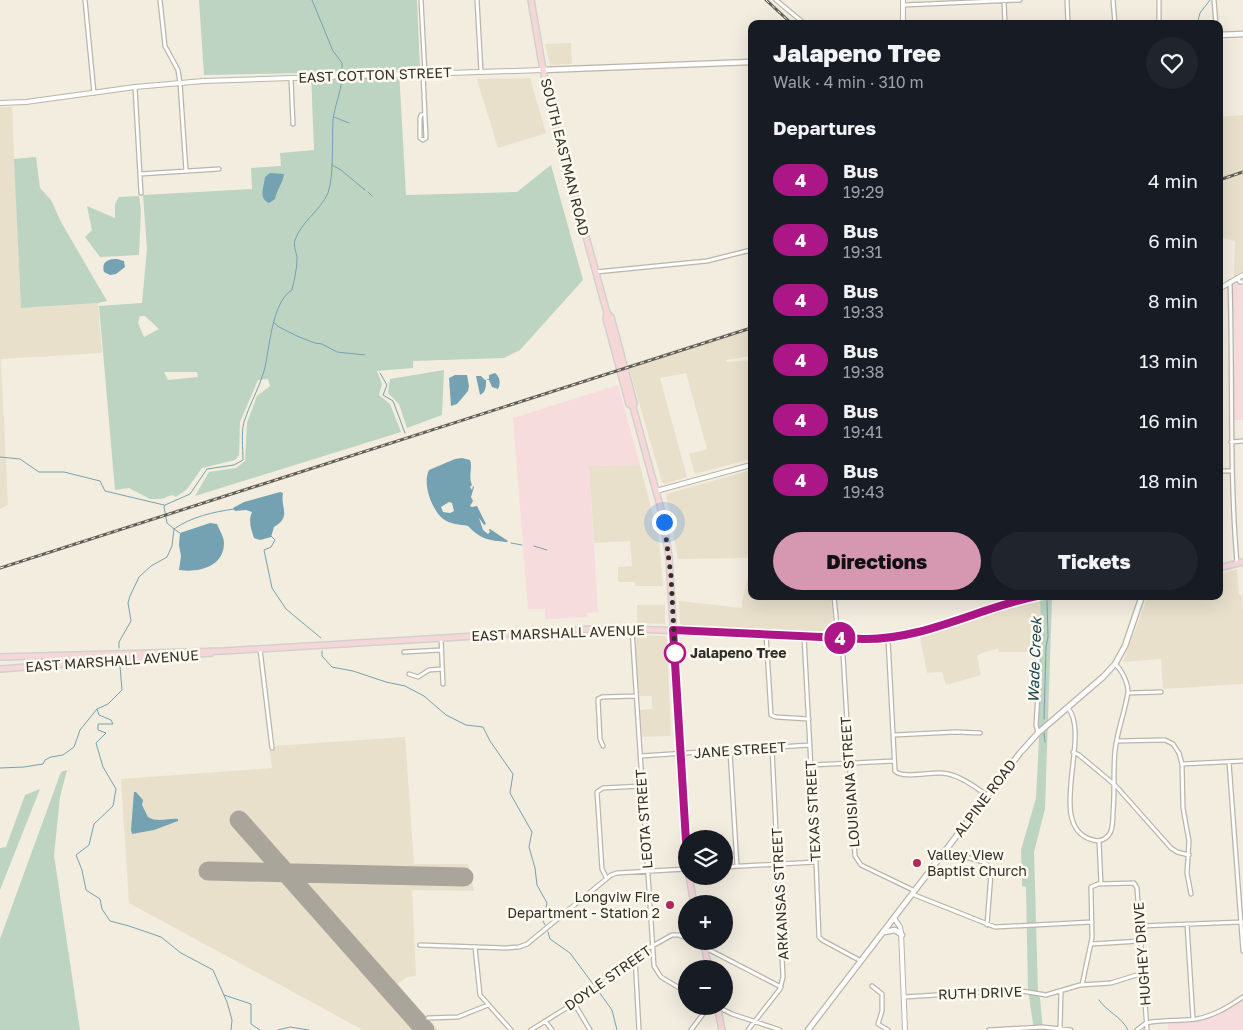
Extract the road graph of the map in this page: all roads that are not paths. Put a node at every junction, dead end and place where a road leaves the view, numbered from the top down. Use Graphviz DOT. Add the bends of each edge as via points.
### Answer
graph roads {
  1 [pos="85,0"];
  2 [pos="160,0"];
  3 [pos="421,0"];
  4 [pos="477,0"];
  5 [pos="531,0"];
  6 [pos="776,0"];
  7 [pos="1004,0"];
  8 [pos="1020,0"];
  9 [pos="1067,0"];
  10 [pos="1114,0"];
  11 [pos="1158,0"];
  12 [pos="1214,0"];
  13 [pos="903,2"];
  14 [pos="800,20"];
  15 [pos="903,20"];
  16 [pos="1005,20"];
  17 [pos="1068,20"];
  18 [pos="1115,20"];
  19 [pos="1159,20"];
  20 [pos="1216,20"];
  21 [pos="1243,34"];
  22 [pos="1223,35"];
  23 [pos="748,62"];
  24 [pos="543,70"];
  25 [pos="481,72"];
  26 [pos="424,74"];
  27 [pos="291,78"];
  28 [pos="180,83"];
  29 [pos="134,88"];
  30 [pos="94,93"];
  31 [pos="0,104"];
  32 [pos="425,114"];
  33 [pos="293,124"];
  34 [pos="219,169"];
  35 [pos="186,171"];
  36 [pos="140,174"];
  37 [pos="141,193"];
  38 [pos="748,251"];
  39 [pos="595,272"];
  40 [pos="1243,275"];
  41 [pos="1237,278"];
  42 [pos="1230,282"];
  43 [pos="1243,282"];
  44 [pos="1223,286"];
  45 [pos="1243,441"];
  46 [pos="1231,442"];
  47 [pos="748,466"];
  48 [pos="1223,471"];
  49 [pos="1232,471"];
  50 [pos="656,491"];
  51 [pos="1240,563"];
  52 [pos="1223,567"];
  53 [pos="835,600"];
  54 [pos="1020,600"];
  55 [pos="1141,600"];
  56 [pos="632,629"];
  57 [pos="673,630"];
  58 [pos="766,634"];
  59 [pos="804,636"];
  60 [pos="441,638"];
  61 [pos="840,638"];
  62 [pos="888,638"];
  63 [pos="260,648"];
  64 [pos="442,650"];
  65 [pos="224,651"];
  66 [pos="404,652"];
  67 [pos="0,657"];
  68 [pos="33,657"];
  69 [pos="1038,658"];
  70 [pos="1115,664"];
  71 [pos="34,667"];
  72 [pos="0,669"];
  73 [pos="442,669"];
  74 [pos="409,674"];
  75 [pos="443,684"];
  76 [pos="1161,692"];
  77 [pos="1128,694"];
  78 [pos="636,696"];
  79 [pos="1068,708"];
  80 [pos="808,719"];
  81 [pos="980,733"];
  82 [pos="1038,733"];
  83 [pos="894,735"];
  84 [pos="1117,741"];
  85 [pos="810,745"];
  86 [pos="603,746"];
  87 [pos="272,748"];
  88 [pos="772,748"];
  89 [pos="730,751"];
  90 [pos="1073,752"];
  91 [pos="681,753"];
  92 [pos="640,756"];
  93 [pos="894,761"];
  94 [pos="1243,761"];
  95 [pos="1229,762"];
  96 [pos="848,763"];
  97 [pos="1182,764"];
  98 [pos="811,765"];
  99 [pos="1115,785"];
  100 [pos="642,786"];
  101 [pos="987,795"];
  102 [pos="685,830"];
  103 [pos="1099,841"];
  104 [pos="945,851"];
  105 [pos="1189,855"];
  106 [pos="816,862"];
  107 [pos="778,864"];
  108 [pos="733,866"];
  109 [pos="737,866"];
  110 [pos="678,869"];
  111 [pos="648,871"];
  112 [pos="606,878"];
  113 [pos="1101,884"];
  114 [pos="913,892"];
  115 [pos="1191,894"];
  116 [pos="894,918"];
  117 [pos="1092,922"];
  118 [pos="1242,922"];
  119 [pos="1187,924"];
  120 [pos="988,925"];
  121 [pos="1140,926"];
  122 [pos="882,933"];
  123 [pos="678,935"];
  124 [pos="902,935"];
  125 [pos="1140,941"];
  126 [pos="1092,944"];
  127 [pos="420,945"];
  128 [pos="475,947"];
  129 [pos="652,947"];
  130 [pos="714,950"];
  131 [pos="1243,951"];
  132 [pos="636,956"];
  133 [pos="861,960"];
  134 [pos="1143,973"];
  135 [pos="1082,985"];
  136 [pos="872,986"];
  137 [pos="678,987"];
  138 [pos="781,987"];
  139 [pos="1061,991"];
  140 [pos="904,997"];
  141 [pos="1243,997"];
  142 [pos="574,1003"];
  143 [pos="488,1005"];
  144 [pos="733,1014"];
  145 [pos="702,1015"];
  146 [pos="719,1015"];
  147 [pos="428,1018"];
  148 [pos="1193,1019"];
  149 [pos="545,1021"];
  150 [pos="754,1021"];
  151 [pos="1146,1023"];
  152 [pos="1060,1029"];
  153 [pos="512,1030"];
  154 [pos="531,1030"];
  155 [pos="552,1030"];
  156 [pos="590,1030"];
  157 [pos="639,1030"];
  158 [pos="691,1030"];
  159 [pos="722,1030"];
  160 [pos="748,1030"];
  161 [pos="780,1030"];
  162 [pos="808,1030"];
  163 [pos="888,1030"];
  164 [pos="905,1030"];
  165 [pos="989,1030"];
  166 [pos="1071,1030"];
  167 [pos="1137,1030"];
  168 [pos="1147,1030"];
  1 -- 30 [label="street"];
  2 -- 28 [label="street" via="165,46 178,70"];
  3 -- 26 [label="street"];
  4 -- 25 [label="street"];
  5 -- 24 [label="main road, SOUTH EASTMAN ROAD"];
  6 -- 14 [label="street"];
  7 -- 8 [label="street"];
  7 -- 13 [label="street"];
  7 -- 16 [label="street"];
  9 -- 17 [label="street"];
  10 -- 18 [label="street"];
  11 -- 19 [label="street"];
  12 -- 20 [label="street"];
  13 -- 15 [label="street"];
  21 -- 22 [label="main road"];
  23 -- 24 [label="main road, EAST COTTON STREET"];
  24 -- 25 [label="street, EAST COTTON STREET"];
  24 -- 39 [label="main road, SOUTH EASTMAN ROAD"];
  25 -- 26 [label="street, EAST COTTON STREET"];
  26 -- 27 [label="street, EAST COTTON STREET"];
  26 -- 32 [label="street"];
  27 -- 28 [label="street, EAST COTTON STREET"];
  27 -- 33 [label="street"];
  28 -- 29 [label="street, EAST COTTON STREET"];
  28 -- 35 [label="street"];
  29 -- 30 [label="street, EAST COTTON STREET"];
  29 -- 36 [label="street"];
  30 -- 31 [label="street, EAST COTTON STREET"];
  32 -- 32 [label="street" via="426,138 424,140 420,138 420,118"];
  34 -- 35 [label="street"];
  35 -- 36 [label="street"];
  36 -- 37 [label="street"];
  38 -- 39 [label="street" via="707,261"];
  39 -- 50 [label="main road, SOUTH EASTMAN ROAD" via="611,317"];
  40 -- 41 [label="street"];
  41 -- 42 [label="street"];
  41 -- 43 [label="street"];
  42 -- 44 [label="street"];
  42 -- 46 [label="street"];
  45 -- 46 [label="street"];
  46 -- 49 [label="street"];
  47 -- 50 [label="street"];
  48 -- 49 [label="street"];
  49 -- 51 [label="street"];
  50 -- 57 [label="main road, SOUTH EASTMAN ROAD" via="669,557"];
  51 -- 52 [label="main road"];
  53 -- 61 [label="street, LOUISIANA STREET"];
  54 -- 62 [label="main road, EAST MARSHALL AVENUE" via="924,632"];
  55 -- 70 [label="main road, ALPINE ROAD" via="1125,646"];
  56 -- 57 [label="main road, EAST MARSHALL AVENUE"];
  56 -- 60 [label="main road, EAST MARSHALL AVENUE"];
  56 -- 78 [label="street, LEOTA STREET"];
  57 -- 58 [label="main road, EAST MARSHALL AVENUE"];
  57 -- 91 [label="main road, SOUTH EASTMAN ROAD"];
  58 -- 59 [label="main road, EAST MARSHALL AVENUE"];
  58 -- 80 [label="street" via="772,716"];
  59 -- 61 [label="main road, EAST MARSHALL AVENUE"];
  59 -- 80 [label="street, TEXAS STREET"];
  60 -- 63 [label="main road, EAST MARSHALL AVENUE"];
  60 -- 64 [label="street"];
  61 -- 62 [label="main road, EAST MARSHALL AVENUE"];
  61 -- 96 [label="street, LOUISIANA STREET"];
  62 -- 83 [label="street"];
  63 -- 65 [label="main road, EAST MARSHALL AVENUE"];
  63 -- 87 [label="street"];
  64 -- 66 [label="street"];
  64 -- 73 [label="street"];
  65 -- 68 [label="main road, EAST MARSHALL AVENUE"];
  65 -- 71 [label="main road, EAST MARSHALL AVENUE"];
  67 -- 68 [label="main road, EAST MARSHALL AVENUE"];
  68 -- 71 [label="main road"];
  69 -- 82 [label="street"];
  70 -- 77 [label="street" via="1127,684"];
  70 -- 79 [label="main road, ALPINE ROAD"];
  71 -- 72 [label="main road, EAST MARSHALL AVENUE"];
  73 -- 74 [label="street" via="427,671 418,677"];
  73 -- 75 [label="street"];
  76 -- 77 [label="street"];
  77 -- 84 [label="street"];
  78 -- 86 [label="street" via="598,698"];
  78 -- 92 [label="street, LEOTA STREET"];
  79 -- 82 [label="main road, ALPINE ROAD"];
  79 -- 90 [label="street" via="1076,727"];
  80 -- 85 [label="street, TEXAS STREET"];
  81 -- 83 [label="street"];
  82 -- 101 [label="main road, ALPINE ROAD"];
  83 -- 93 [label="street"];
  84 -- 97 [label="street" via="1166,741 1173,744"];
  84 -- 99 [label="street"];
  85 -- 88 [label="street, JANE STREET"];
  85 -- 98 [label="street, TEXAS STREET"];
  88 -- 89 [label="street, JANE STREET"];
  88 -- 107 [label="street, ARKANSAS STREET"];
  89 -- 91 [label="street, JANE STREET"];
  89 -- 109 [label="street"];
  90 -- 99 [label="street"];
  90 -- 103 [label="street" via="1072,819 1084,836"];
  91 -- 92 [label="street, JANE STREET"];
  91 -- 102 [label="main road, SOUTH EASTMAN ROAD"];
  92 -- 100 [label="street, LEOTA STREET"];
  93 -- 96 [label="street"];
  93 -- 101 [label="street" via="899,774 950,774"];
  94 -- 95 [label="street"];
  95 -- 97 [label="street"];
  95 -- 118 [label="street"];
  96 -- 98 [label="street"];
  96 -- 114 [label="street, LOUISIANA STREET" via="856,859 861,865"];
  97 -- 105 [label="street" via="1182,805"];
  98 -- 106 [label="street, TEXAS STREET"];
  99 -- 103 [label="street" via="1112,830 1107,838"];
  99 -- 105 [label="street" via="1171,848"];
  100 -- 111 [label="street, LEOTA STREET"];
  100 -- 112 [label="street" via="598,791"];
  101 -- 104 [label="main road, ALPINE ROAD"];
  103 -- 113 [label="street"];
  104 -- 114 [label="main road, ALPINE ROAD"];
  104 -- 120 [label="street" via="989,866"];
  105 -- 115 [label="street" via="1187,873"];
  106 -- 107 [label="street"];
  106 -- 133 [label="street, TEXAS STREET" via="819,938"];
  107 -- 109 [label="street"];
  107 -- 138 [label="street, ARKANSAS STREET"];
  108 -- 109 [label="street"];
  110 -- 111 [label="street"];
  111 -- 112 [label="street" via="615,873"];
  111 -- 129 [label="street, LEOTA STREET"];
  112 -- 128 [label="street" via="526,945"];
  113 -- 117 [label="street" via="1090,888"];
  113 -- 121 [label="street, HUGHEY DRIVE" via="1135,884"];
  114 -- 116 [label="main road, ALPINE ROAD"];
  114 -- 120 [label="street"];
  116 -- 122 [label="main road, ALPINE ROAD"];
  116 -- 124 [label="street"];
  117 -- 120 [label="street"];
  117 -- 126 [label="street"];
  118 -- 119 [label="street"];
  118 -- 131 [label="street"];
  119 -- 121 [label="street"];
  119 -- 148 [label="street"];
  121 -- 125 [label="street, HUGHEY DRIVE"];
  122 -- 124 [label="main road" via="895,930"];
  122 -- 133 [label="main road, ALPINE ROAD"];
  123 -- 129 [label="street, DOYLE STREET" via="672,935"];
  124 -- 140 [label="street"];
  125 -- 126 [label="street"];
  125 -- 134 [label="street, HUGHEY DRIVE"];
  126 -- 135 [label="street"];
  127 -- 128 [label="street"];
  128 -- 143 [label="street" via="479,992"];
  129 -- 132 [label="street, DOYLE STREET"];
  129 -- 137 [label="street, LEOTA STREET" via="659,975"];
  130 -- 138 [label="street"];
  132 -- 142 [label="street, DOYLE STREET"];
  132 -- 157 [label="street"];
  133 -- 162 [label="main road, ALPINE ROAD"];
  134 -- 135 [label="street, RUTH DRIVE" via="1107,983"];
  134 -- 151 [label="street, HUGHEY DRIVE"];
  135 -- 139 [label="street, RUTH DRIVE"];
  136 -- 163 [label="street" via="882,994 878,1024"];
  138 -- 150 [label="street"];
  139 -- 140 [label="street, RUTH DRIVE" via="1046,995 1016,990"];
  139 -- 152 [label="street"];
  140 -- 164 [label="street"];
  141 -- 148 [label="street" via="1219,1012"];
  142 -- 149 [label="street, DOYLE STREET"];
  142 -- 156 [label="street"];
  143 -- 147 [label="street" via="458,1017"];
  143 -- 153 [label="street"];
  144 -- 150 [label="street"];
  145 -- 158 [label="street"];
  146 -- 159 [label="main road"];
  148 -- 151 [label="street"];
  149 -- 154 [label="street, DOYLE STREET"];
  149 -- 155 [label="street"];
  150 -- 160 [label="street"];
  150 -- 161 [label="street"];
  151 -- 167 [label="street"];
  151 -- 168 [label="street, HUGHEY DRIVE"];
  152 -- 165 [label="street"];
  152 -- 166 [label="street"];
}
